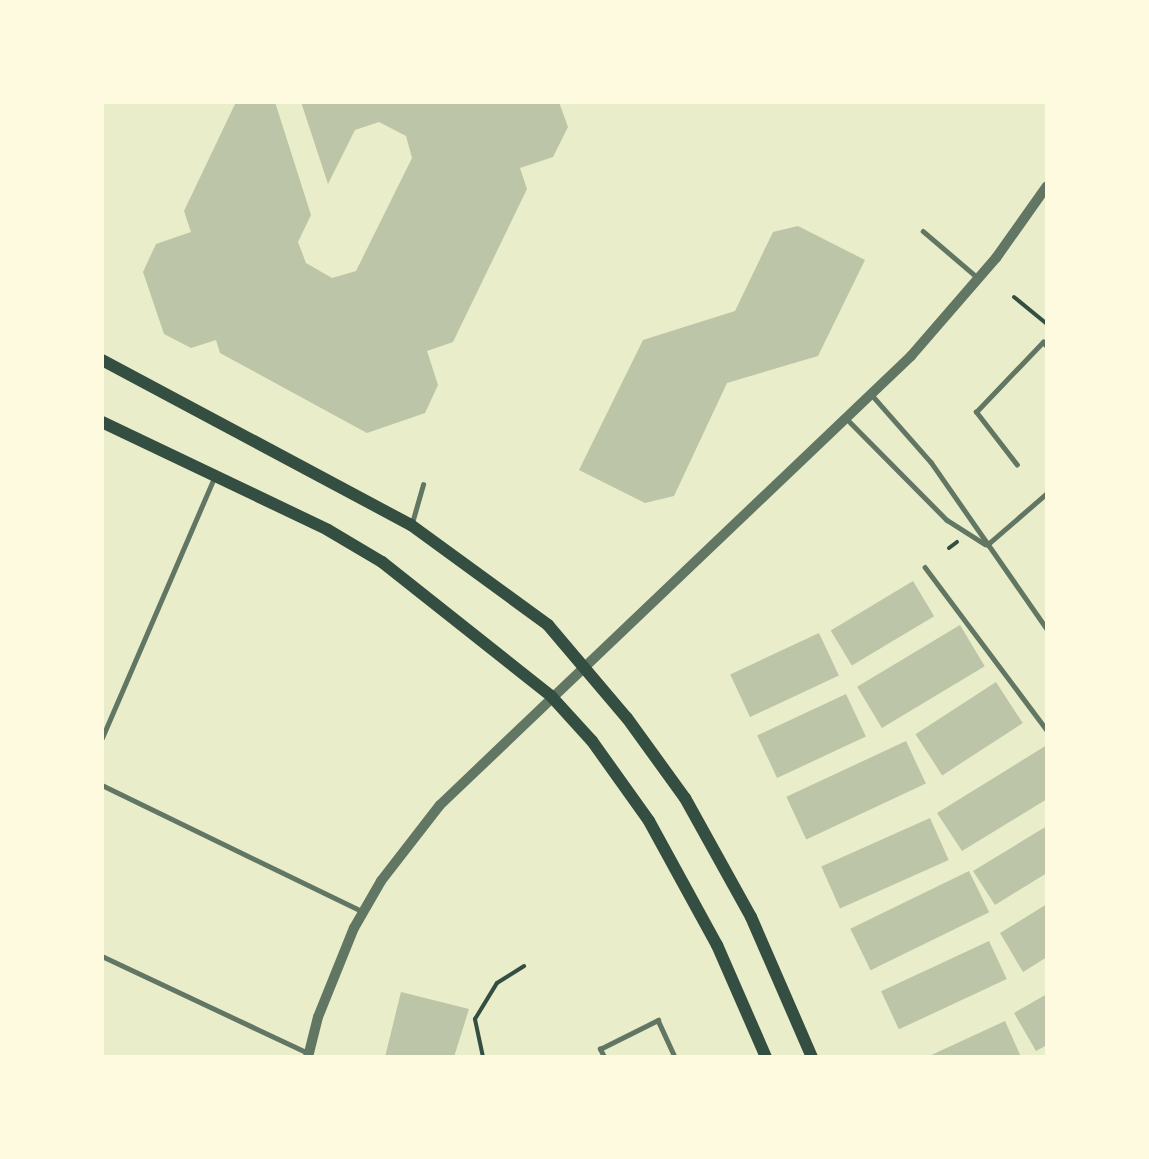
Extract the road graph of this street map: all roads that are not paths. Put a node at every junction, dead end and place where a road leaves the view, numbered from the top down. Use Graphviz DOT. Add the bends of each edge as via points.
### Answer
graph roads {
  1 [pos="1047,186"];
  2 [pos="923,231"];
  3 [pos="980,279"];
  4 [pos="1047,346"];
  5 [pos="102,360"];
  6 [pos="870,394"];
  7 [pos="846,418"];
  8 [pos="102,422"];
  9 [pos="1017,465"];
  10 [pos="215,476"];
  11 [pos="423,485"];
  12 [pos="1047,493"];
  13 [pos="411,525"];
  14 [pos="987,545"];
  15 [pos="924,567"];
  16 [pos="1047,629"];
  17 [pos="582,667"];
  18 [pos="551,696"];
  19 [pos="1047,730"];
  20 [pos="102,738"];
  21 [pos="102,785"];
  22 [pos="363,912"];
  23 [pos="102,956"];
  24 [pos="309,1055"];
  25 [pos="604,1057"];
  26 [pos="675,1057"];
  27 [pos="766,1057"];
  28 [pos="812,1057"];
  1 -- 3 [label="street"];
  2 -- 3 [label="lane"];
  3 -- 6 [label="street" via="949,316"];
  4 -- 9 [label="lane" via="1043,342 976,412"];
  5 -- 13 [label="main road"];
  6 -- 7 [label="street"];
  6 -- 14 [label="lane" via="931,462"];
  7 -- 14 [label="lane" via="947,520"];
  7 -- 17 [label="street"];
  8 -- 10 [label="main road"];
  10 -- 18 [label="main road" via="328,530 382,562"];
  10 -- 20 [label="lane"];
  11 -- 13 [label="lane"];
  12 -- 14 [label="lane"];
  13 -- 17 [label="main road" via="548,625"];
  14 -- 16 [label="lane"];
  15 -- 19 [label="lane"];
  17 -- 18 [label="street"];
  17 -- 28 [label="main road" via="634,727 685,798 717,852"];
  18 -- 22 [label="street" via="440,805 403,849"];
  18 -- 27 [label="main road" via="592,741 661,841 717,945"];
  21 -- 22 [label="lane"];
  22 -- 24 [label="street" via="338,963"];
  23 -- 24 [label="lane"];
  25 -- 26 [label="lane" via="600,1049 658,1020"];
}
